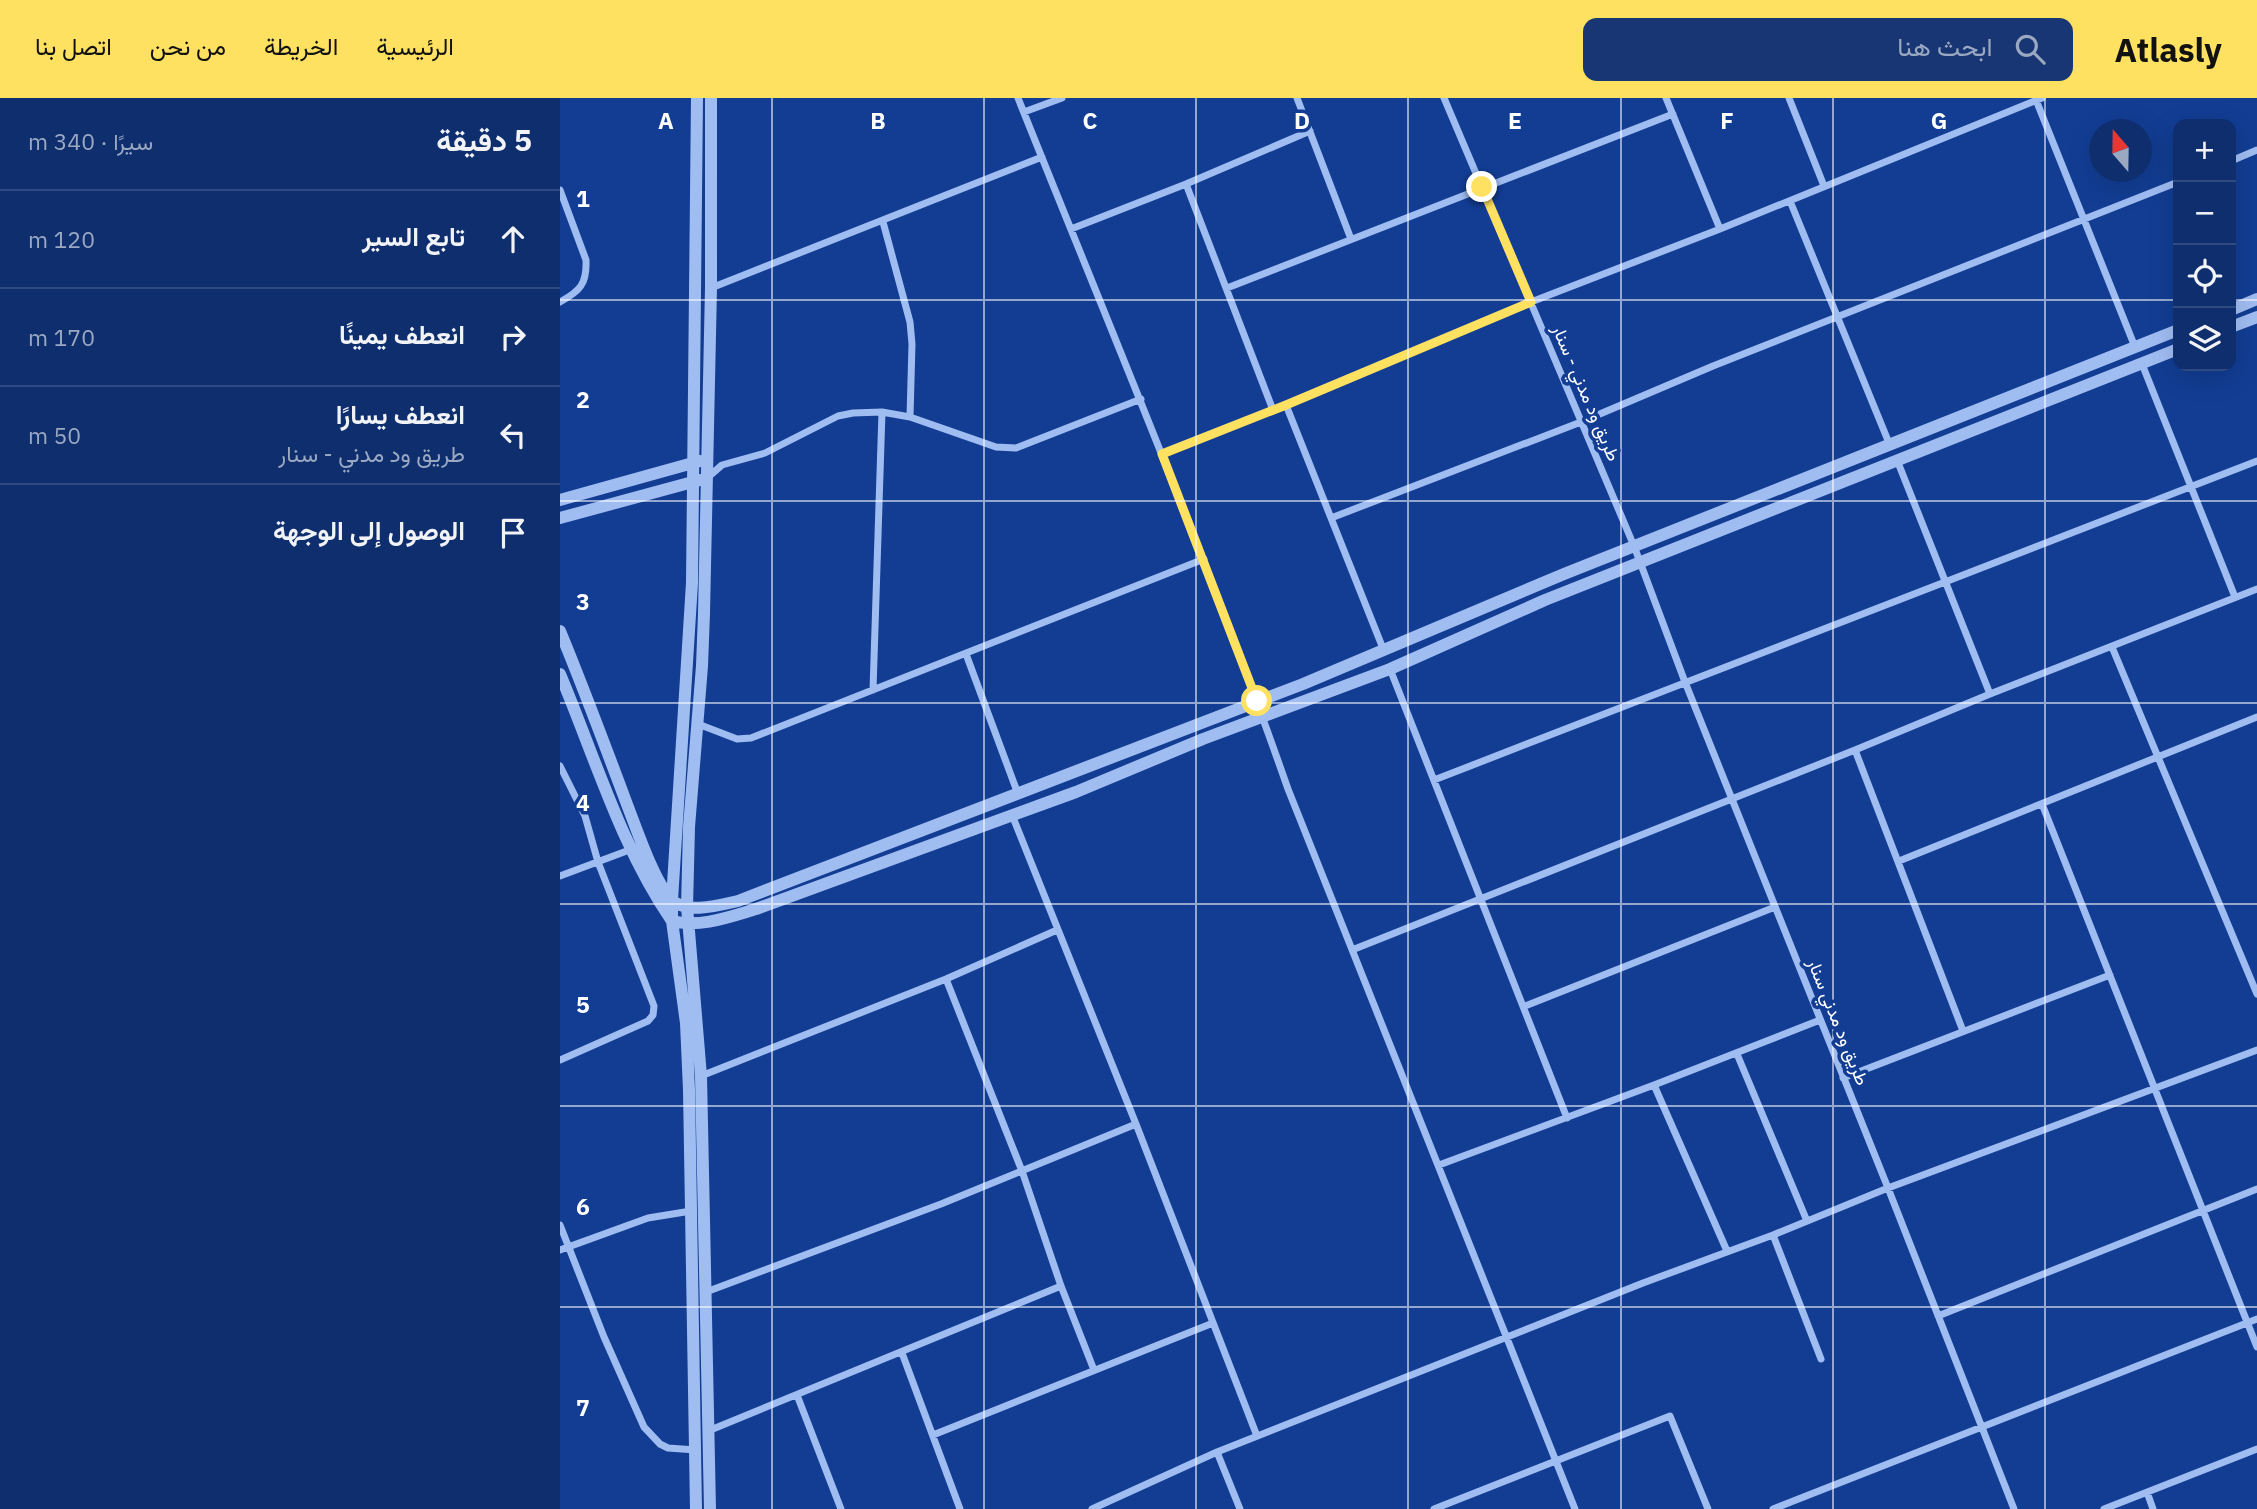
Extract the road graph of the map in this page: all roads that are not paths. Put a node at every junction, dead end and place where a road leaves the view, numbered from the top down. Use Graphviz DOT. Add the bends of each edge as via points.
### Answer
graph roads {
  1 [pos="697,98"];
  2 [pos="711,98"];
  3 [pos="1018,98"];
  4 [pos="1062,98"];
  5 [pos="1297,98"];
  6 [pos="1444,98"];
  7 [pos="1666,98"];
  8 [pos="1789,98"];
  9 [pos="2039,99"];
  10 [pos="1024,113"];
  11 [pos="1673,114"];
  12 [pos="1310,131"];
  13 [pos="2257,150"];
  14 [pos="1042,157"];
  15 [pos="2236,159"];
  16 [pos="1186,184"];
  17 [pos="2173,184"];
  18 [pos="1824,186"];
  19 [pos="1482,187"];
  20 [pos="560,190"];
  21 [pos="1790,201"];
  22 [pos="2085,221"];
  23 [pos="883,222"];
  24 [pos="1071,229"];
  25 [pos="1720,229"];
  26 [pos="1351,239"];
  27 [pos="711,288"];
  28 [pos="1227,288"];
  29 [pos="2257,299"];
  30 [pos="560,302"];
  31 [pos="1531,302"];
  32 [pos="2236,308"];
  33 [pos="1838,317"];
  34 [pos="2257,317"];
  35 [pos="2236,325"];
  36 [pos="2173,332"];
  37 [pos="2135,347"];
  38 [pos="2173,351"];
  39 [pos="2142,364"];
  40 [pos="1141,399"];
  41 [pos="1286,405"];
  42 [pos="1273,410"];
  43 [pos="882,412"];
  44 [pos="910,417"];
  45 [pos="1581,422"];
  46 [pos="1889,443"];
  47 [pos="1162,454"];
  48 [pos="707,459"];
  49 [pos="1898,460"];
  50 [pos="2257,461"];
  51 [pos="693,463"];
  52 [pos="722,465"];
  53 [pos="707,478"];
  54 [pos="693,482"];
  55 [pos="2191,487"];
  56 [pos="560,500"];
  57 [pos="560,518"];
  58 [pos="1331,518"];
  59 [pos="1634,546"];
  60 [pos="1204,559"];
  61 [pos="1640,562"];
  62 [pos="1944,581"];
  63 [pos="2257,589"];
  64 [pos="2235,597"];
  65 [pos="560,631"];
  66 [pos="2112,647"];
  67 [pos="1384,651"];
  68 [pos="966,654"];
  69 [pos="1390,669"];
  70 [pos="560,674"];
  71 [pos="1685,682"];
  72 [pos="873,691"];
  73 [pos="1990,694"];
  74 [pos="1257,701"];
  75 [pos="1263,717"];
  76 [pos="2257,717"];
  77 [pos="698,724"];
  78 [pos="1855,750"];
  79 [pos="2158,756"];
  80 [pos="560,766"];
  81 [pos="1434,780"];
  82 [pos="1018,794"];
  83 [pos="1731,799"];
  84 [pos="2042,804"];
  85 [pos="1012,815"];
  86 [pos="632,849"];
  87 [pos="1899,861"];
  88 [pos="598,862"];
  89 [pos="560,876"];
  90 [pos="1481,898"];
  91 [pos="672,901"];
  92 [pos="687,906"];
  93 [pos="1775,907"];
  94 [pos="672,921"];
  95 [pos="688,925"];
  96 [pos="1056,930"];
  97 [pos="1353,950"];
  98 [pos="2110,975"];
  99 [pos="946,979"];
  100 [pos="2257,994"];
  101 [pos="1525,1006"];
  102 [pos="1820,1020"];
  103 [pos="1963,1031"];
  104 [pos="2257,1050"];
  105 [pos="1737,1054"];
  106 [pos="560,1060"];
  107 [pos="701,1076"];
  108 [pos="1843,1077"];
  109 [pos="1654,1085"];
  110 [pos="2155,1090"];
  111 [pos="1567,1118"];
  112 [pos="1136,1124"];
  113 [pos="1439,1165"];
  114 [pos="1022,1171"];
  115 [pos="1888,1188"];
  116 [pos="2257,1189"];
  117 [pos="692,1211"];
  118 [pos="2203,1211"];
  119 [pos="1807,1221"];
  120 [pos="560,1225"];
  121 [pos="1773,1235"];
  122 [pos="568,1246"];
  123 [pos="560,1250"];
  124 [pos="1727,1251"];
  125 [pos="1061,1286"];
  126 [pos="705,1292"];
  127 [pos="1938,1316"];
  128 [pos="2257,1319"];
  129 [pos="1213,1323"];
  130 [pos="2248,1323"];
  131 [pos="1506,1337"];
  132 [pos="2257,1347"];
  133 [pos="902,1353"];
  134 [pos="1821,1359"];
  135 [pos="1094,1370"];
  136 [pos="797,1395"];
  137 [pos="1982,1428"];
  138 [pos="708,1431"];
  139 [pos="933,1435"];
  140 [pos="1257,1436"];
  141 [pos="2257,1449"];
  142 [pos="696,1450"];
  143 [pos="1217,1452"];
  144 [pos="1557,1462"];
  145 [pos="2147,1492"];
  146 [pos="1104,1506"];
  147 [pos="696,1509"];
  148 [pos="710,1509"];
  149 [pos="841,1509"];
  150 [pos="960,1509"];
  151 [pos="1092,1509"];
  152 [pos="1240,1509"];
  153 [pos="1434,1509"];
  154 [pos="1575,1509"];
  155 [pos="1708,1509"];
  156 [pos="1773,1509"];
  157 [pos="2014,1509"];
  158 [pos="2104,1509"];
  159 [pos="2153,1509"];
  1 -- 51 [label="street"];
  2 -- 27 [label="street"];
  3 -- 10 [label="street"];
  4 -- 10 [label="street"];
  5 -- 12 [label="street"];
  6 -- 19 [label="street, طريق ود مدني - سنار"];
  7 -- 11 [label="street"];
  8 -- 18 [label="street"];
  9 -- 18 [label="street"];
  9 -- 22 [label="street"];
  10 -- 14 [label="street"];
  11 -- 19 [label="street"];
  11 -- 25 [label="street"];
  12 -- 16 [label="street"];
  12 -- 26 [label="street"];
  13 -- 15 [label="street"];
  14 -- 23 [label="street"];
  14 -- 24 [label="street"];
  16 -- 24 [label="street"];
  16 -- 28 [label="street"];
  17 -- 22 [label="street"];
  18 -- 21 [label="street"];
  19 -- 26 [label="street"];
  19 -- 31 [label="street, طريق ود مدني - سنار"];
  20 -- 30 [label="street" via="586,260 582,285"];
  21 -- 25 [label="street"];
  21 -- 33 [label="street"];
  22 -- 33 [label="street"];
  22 -- 37 [label="street"];
  23 -- 27 [label="street"];
  23 -- 44 [label="street" via="911,322"];
  24 -- 40 [label="street"];
  25 -- 31 [label="street"];
  26 -- 28 [label="street"];
  27 -- 48 [label="street"];
  28 -- 42 [label="street"];
  29 -- 32 [label="street"];
  31 -- 41 [label="street"];
  31 -- 45 [label="street, طريق ود مدني - سنار"];
  33 -- 45 [label="street"];
  33 -- 46 [label="street"];
  34 -- 35 [label="street"];
  36 -- 37 [label="street"];
  37 -- 46 [label="street"];
  38 -- 39 [label="street"];
  39 -- 49 [label="street"];
  39 -- 55 [label="street"];
  40 -- 44 [label="street" via="1016,448 996,447"];
  40 -- 47 [label="street"];
  41 -- 42 [label="street"];
  41 -- 58 [label="street"];
  42 -- 47 [label="street"];
  43 -- 44 [label="street"];
  43 -- 52 [label="street" via="838,416 765,453"];
  43 -- 72 [label="street"];
  45 -- 58 [label="street"];
  45 -- 59 [label="street, طريق ود مدني - سنار"];
  46 -- 59 [label="street"];
  47 -- 60 [label="street"];
  48 -- 51 [label="street"];
  48 -- 52 [label="street"];
  48 -- 53 [label="street"];
  49 -- 61 [label="street"];
  49 -- 62 [label="street"];
  50 -- 55 [label="street"];
  51 -- 54 [label="street"];
  51 -- 56 [label="street"];
  52 -- 53 [label="street"];
  53 -- 54 [label="street"];
  53 -- 77 [label="street"];
  54 -- 57 [label="street"];
  54 -- 91 [label="street" via="689,650"];
  55 -- 62 [label="street"];
  55 -- 64 [label="street"];
  58 -- 67 [label="street"];
  59 -- 61 [label="street, طريق ود مدني سنار"];
  59 -- 67 [label="street"];
  60 -- 68 [label="street"];
  60 -- 74 [label="street"];
  61 -- 69 [label="street"];
  61 -- 71 [label="street, طريق ود مدني سنار"];
  62 -- 71 [label="street"];
  62 -- 73 [label="street"];
  63 -- 64 [label="street"];
  64 -- 66 [label="street"];
  65 -- 91 [label="street" via="643,846"];
  66 -- 73 [label="street"];
  66 -- 79 [label="street"];
  67 -- 74 [label="street"];
  68 -- 72 [label="street"];
  68 -- 82 [label="street"];
  69 -- 75 [label="street"];
  69 -- 81 [label="street"];
  70 -- 86 [label="street"];
  71 -- 81 [label="street"];
  71 -- 83 [label="street, طريق ود مدني سنار"];
  72 -- 77 [label="street" via="751,738 737,738"];
  73 -- 78 [label="street"];
  74 -- 75 [label="street"];
  74 -- 82 [label="street"];
  75 -- 85 [label="street"];
  75 -- 97 [label="street"];
  76 -- 79 [label="street"];
  77 -- 92 [label="street"];
  78 -- 83 [label="street"];
  78 -- 87 [label="street"];
  79 -- 84 [label="street"];
  79 -- 100 [label="street"];
  80 -- 88 [label="street" via="585,816"];
  81 -- 90 [label="street"];
  82 -- 92 [label="street" via="738,901"];
  83 -- 90 [label="street"];
  83 -- 93 [label="street, طريق ود مدني سنار"];
  84 -- 87 [label="street"];
  84 -- 98 [label="street"];
  85 -- 95 [label="street" via="757,909"];
  85 -- 96 [label="street"];
  86 -- 88 [label="street"];
  86 -- 94 [label="street"];
  87 -- 103 [label="street"];
  88 -- 89 [label="street"];
  88 -- 106 [label="street" via="654,1006 653,1014 648,1021"];
  90 -- 97 [label="street"];
  90 -- 101 [label="street"];
  91 -- 92 [label="street"];
  91 -- 94 [label="street"];
  92 -- 95 [label="street"];
  93 -- 101 [label="street"];
  93 -- 102 [label="street, طريق ود مدني سنار"];
  94 -- 95 [label="street"];
  94 -- 117 [label="street" via="686,1023"];
  95 -- 107 [label="street"];
  96 -- 99 [label="street"];
  96 -- 112 [label="street"];
  97 -- 113 [label="street"];
  98 -- 103 [label="street"];
  98 -- 110 [label="street"];
  99 -- 107 [label="street"];
  99 -- 114 [label="street"];
  101 -- 111 [label="street"];
  102 -- 105 [label="street"];
  102 -- 108 [label="street, طريق ود مدني سنار"];
  103 -- 108 [label="street"];
  104 -- 110 [label="street"];
  105 -- 109 [label="street"];
  105 -- 119 [label="street"];
  107 -- 126 [label="street"];
  108 -- 115 [label="street, طريق ود مدني سنار"];
  109 -- 111 [label="street"];
  109 -- 124 [label="street"];
  110 -- 115 [label="street"];
  110 -- 118 [label="street"];
  111 -- 113 [label="street"];
  112 -- 114 [label="street"];
  112 -- 129 [label="street"];
  113 -- 131 [label="street"];
  114 -- 125 [label="street"];
  114 -- 126 [label="street"];
  115 -- 119 [label="street"];
  115 -- 127 [label="street, طريق ود مدني سنار"];
  116 -- 118 [label="street"];
  117 -- 122 [label="street" via="648,1219"];
  117 -- 142 [label="street"];
  118 -- 127 [label="street"];
  118 -- 130 [label="street"];
  119 -- 121 [label="street"];
  120 -- 122 [label="street"];
  121 -- 124 [label="street"];
  121 -- 134 [label="street"];
  122 -- 123 [label="street"];
  122 -- 142 [label="street" via="644,1427 668,1448"];
  124 -- 131 [label="street"];
  125 -- 133 [label="street"];
  125 -- 135 [label="street"];
  126 -- 138 [label="street"];
  127 -- 137 [label="street, طريق ود مدني سنار"];
  128 -- 130 [label="street"];
  129 -- 135 [label="street"];
  129 -- 140 [label="street"];
  130 -- 132 [label="street"];
  130 -- 137 [label="street"];
  131 -- 140 [label="street"];
  131 -- 144 [label="street"];
  133 -- 136 [label="street"];
  133 -- 139 [label="street"];
  135 -- 139 [label="street"];
  136 -- 138 [label="street"];
  136 -- 149 [label="street"];
  137 -- 156 [label="street"];
  137 -- 157 [label="street, طريق ود مدني سنار"];
  138 -- 148 [label="street"];
  139 -- 150 [label="street"];
  140 -- 143 [label="street"];
  141 -- 145 [label="street"];
  142 -- 147 [label="street"];
  143 -- 146 [label="street"];
  143 -- 152 [label="street"];
  144 -- 153 [label="street"];
  144 -- 154 [label="street"];
  144 -- 155 [label="street" via="1670,1416"];
  145 -- 158 [label="street"];
  145 -- 159 [label="street"];
  146 -- 151 [label="street"];
}
